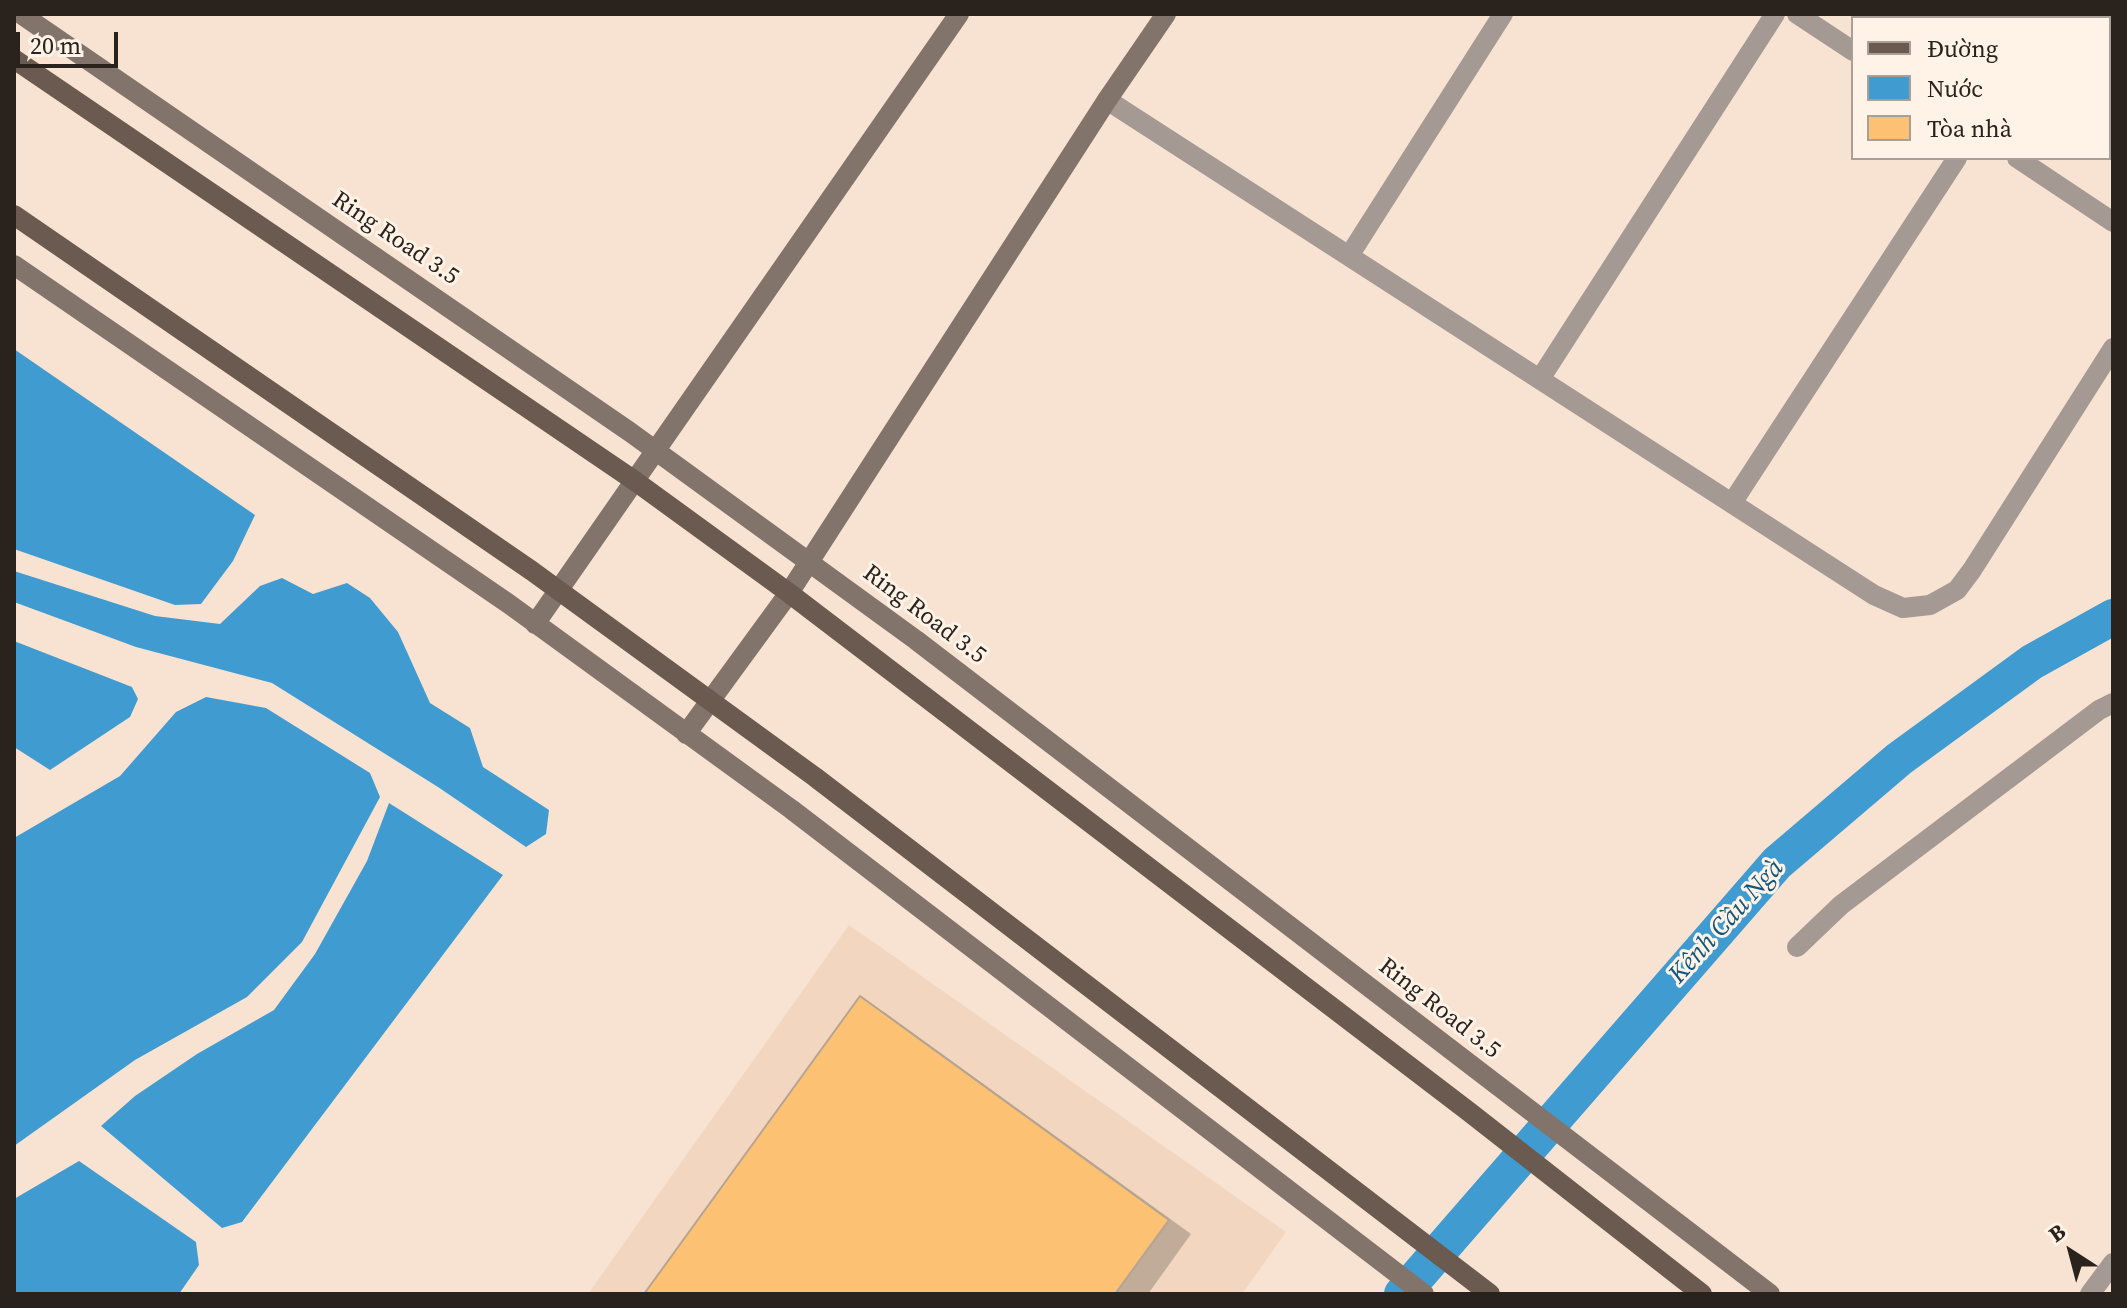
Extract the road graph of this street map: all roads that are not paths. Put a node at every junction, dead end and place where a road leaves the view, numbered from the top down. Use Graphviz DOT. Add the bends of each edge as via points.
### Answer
graph roads {
  1 [pos="21,14"];
  2 [pos="959,14"];
  3 [pos="1166,14"];
  4 [pos="1503,14"];
  5 [pos="1775,14"];
  6 [pos="1797,14"];
  7 [pos="1851,50"];
  8 [pos="14,59"];
  9 [pos="1107,100"];
  10 [pos="1956,160"];
  11 [pos="2020,160"];
  12 [pos="14,215"];
  13 [pos="2113,222"];
  14 [pos="1349,256"];
  15 [pos="14,265"];
  16 [pos="2113,348"];
  17 [pos="1540,379"];
  18 [pos="655,451"];
  19 [pos="635,481"];
  20 [pos="1732,503"];
  21 [pos="809,562"];
  22 [pos="559,591"];
  23 [pos="789,593"];
  24 [pos="535,624"];
  25 [pos="712,701"];
  26 [pos="2113,703"];
  27 [pos="686,734"];
  28 [pos="1797,947"];
  29 [pos="2113,1263"];
  30 [pos="1424,1294"];
  31 [pos="1490,1294"];
  32 [pos="1702,1294"];
  33 [pos="1770,1294"];
  34 [pos="2090,1294"];
  1 -- 18 [label="main road, Ring Road 3.5"];
  2 -- 18 [label="main road"];
  3 -- 9 [label="main road"];
  4 -- 14 [label="street"];
  5 -- 17 [label="street"];
  6 -- 7 [label="street"];
  8 -- 19 [label="main road"];
  9 -- 14 [label="street"];
  9 -- 21 [label="main road"];
  10 -- 20 [label="street"];
  11 -- 13 [label="street"];
  12 -- 22 [label="main road"];
  14 -- 17 [label="street"];
  15 -- 24 [label="main road"];
  16 -- 20 [label="street" via="1972,570 1957,590 1930,605 1903,608 1874,595"];
  17 -- 20 [label="street"];
  18 -- 19 [label="main road"];
  18 -- 21 [label="main road, Ring Road 3.5"];
  19 -- 22 [label="main road"];
  19 -- 23 [label="main road"];
  21 -- 23 [label="main road"];
  21 -- 33 [label="main road, Ring Road 3.5"];
  22 -- 24 [label="main road"];
  22 -- 25 [label="main road"];
  23 -- 25 [label="main road"];
  23 -- 32 [label="main road"];
  24 -- 27 [label="main road"];
  25 -- 27 [label="main road"];
  25 -- 31 [label="main road"];
  26 -- 28 [label="street" via="1841,905"];
  27 -- 30 [label="main road"];
  29 -- 34 [label="street"];
}
